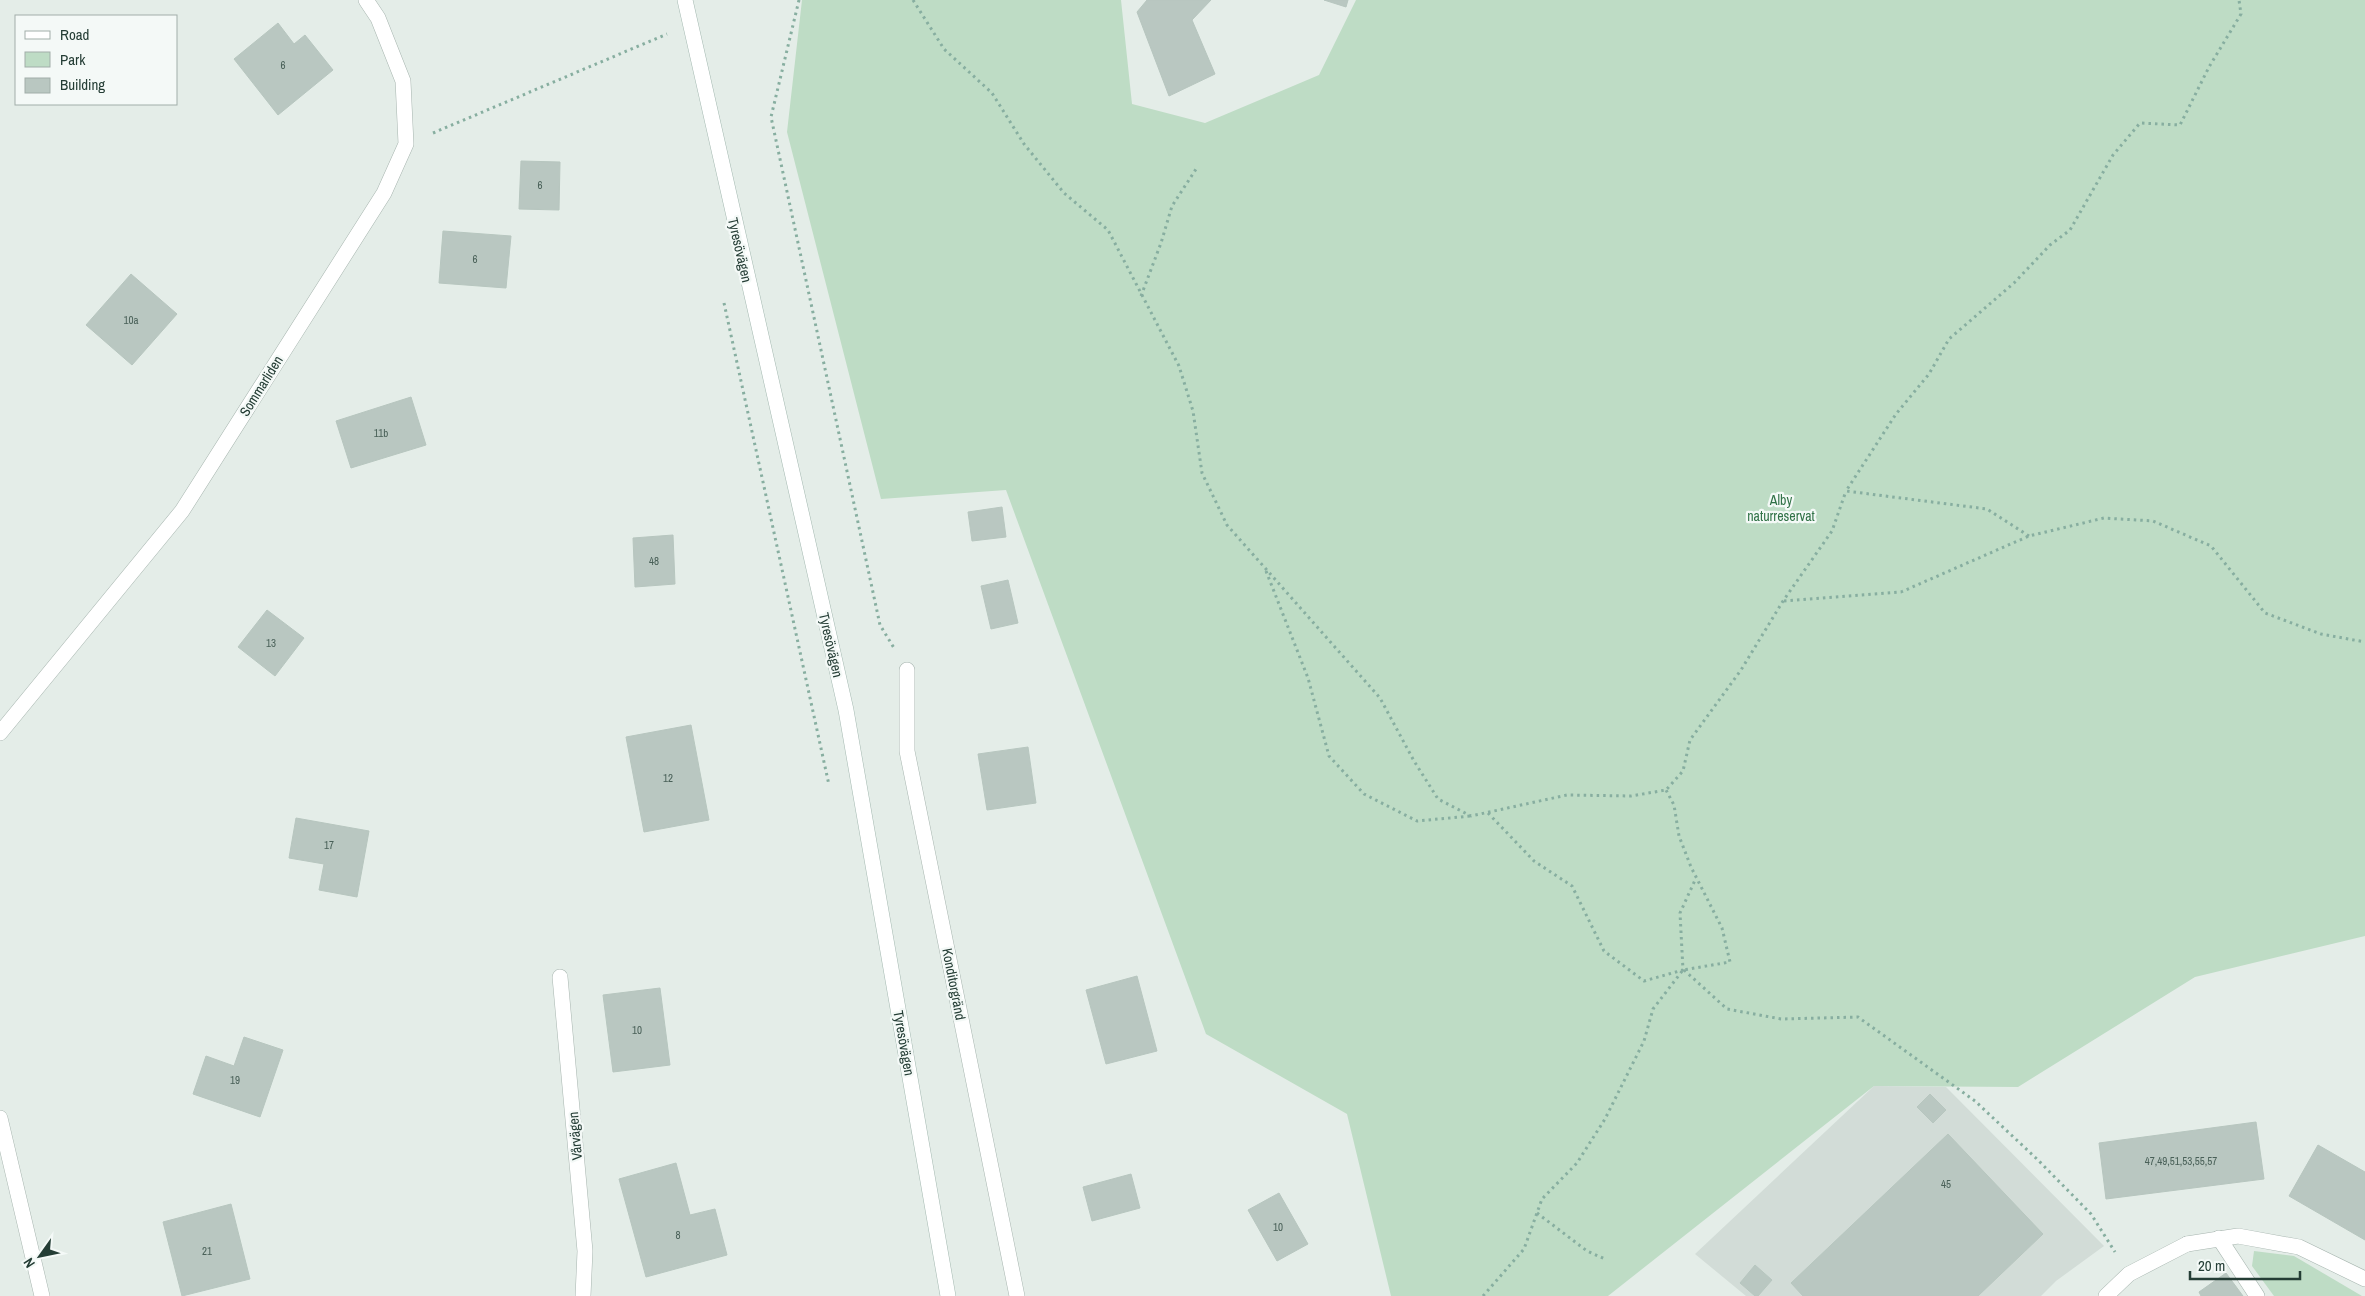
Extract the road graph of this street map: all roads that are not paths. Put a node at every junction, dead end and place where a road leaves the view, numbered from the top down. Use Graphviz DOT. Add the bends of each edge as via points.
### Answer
graph roads {
  1 [pos="366,0"];
  2 [pos="685,0"];
  3 [pos="907,670"];
  4 [pos="0,733"];
  5 [pos="560,977"];
  6 [pos="0,1118"];
  7 [pos="2219,1238"];
  8 [pos="2365,1279"];
  9 [pos="42,1296"];
  10 [pos="583,1296"];
  11 [pos="948,1296"];
  12 [pos="1017,1296"];
  13 [pos="2106,1296"];
  14 [pos="2257,1296"];
  1 -- 4 [label="street, Sommarliden" via="378,18 403,80 406,144 384,193 182,511"];
  2 -- 11 [label="street, Tyresövägen" via="846,710"];
  3 -- 12 [label="street, Konditorgränd" via="907,752"];
  5 -- 10 [label="street, Vårvägen" via="585,1251"];
  6 -- 9 [label="street"];
  7 -- 8 [label="street" via="2238,1236 2299,1247"];
  7 -- 13 [label="street" via="2187,1244 2129,1274"];
  7 -- 14 [label="street"];
}
